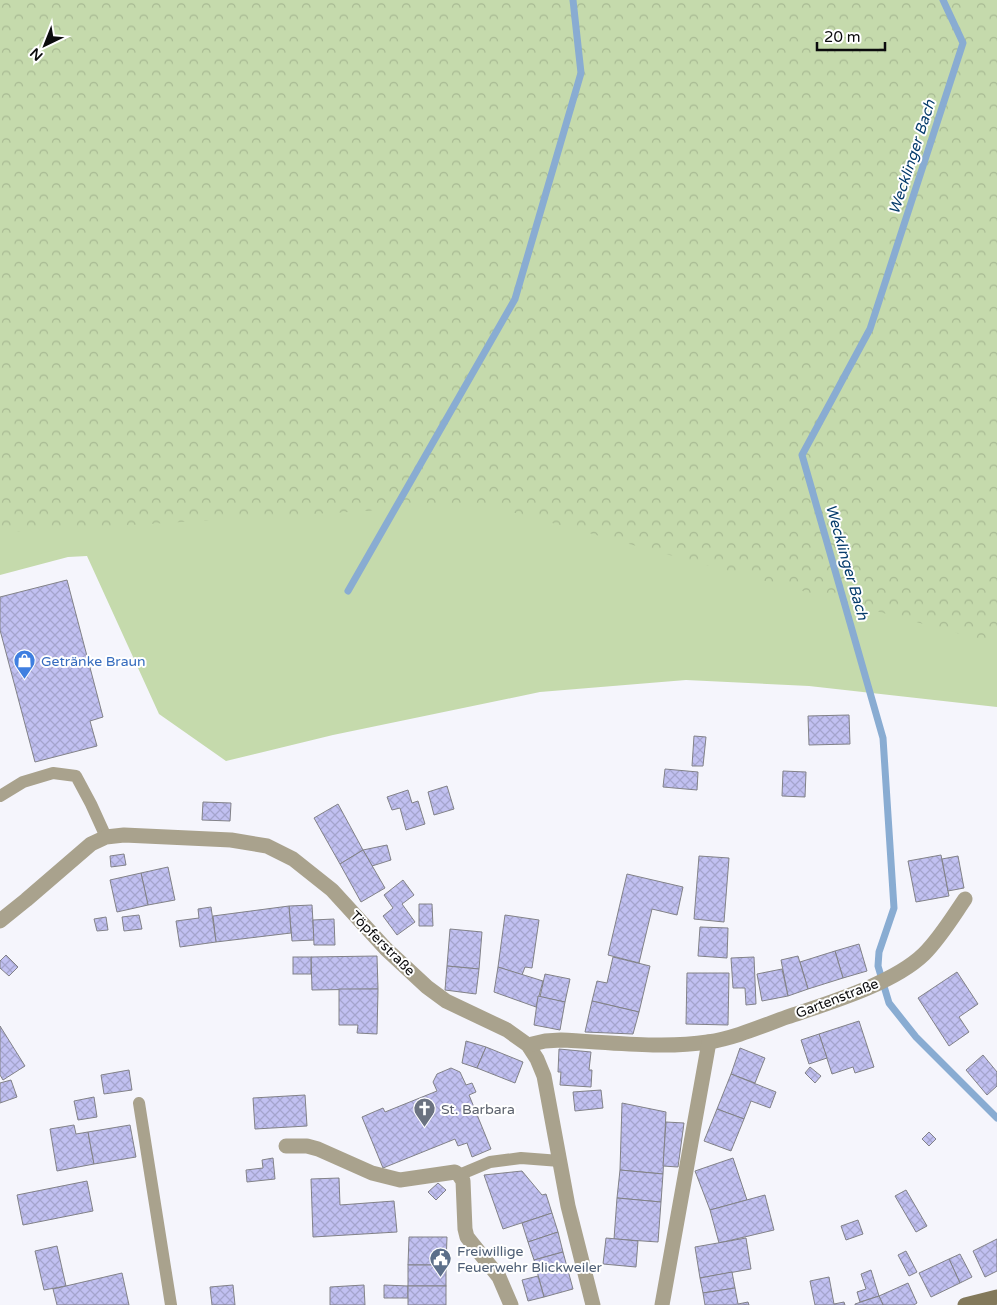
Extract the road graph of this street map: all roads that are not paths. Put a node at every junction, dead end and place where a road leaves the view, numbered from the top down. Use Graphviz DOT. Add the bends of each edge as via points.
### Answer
graph roads {
  1 [pos="0,796"];
  2 [pos="106,837"];
  3 [pos="965,899"];
  4 [pos="0,921"];
  5 [pos="709,1042"];
  6 [pos="528,1045"];
  7 [pos="139,1103"];
  8 [pos="286,1146"];
  9 [pos="560,1161"];
  10 [pos="459,1175"];
  11 [pos="997,1297"];
  12 [pos="171,1305"];
  13 [pos="510,1305"];
  14 [pos="593,1305"];
  15 [pos="662,1305"];
  16 [pos="965,1305"];
  1 -- 2 [label="lane" via="23,782 53,774 76,776"];
  2 -- 4 [label="street, Töpferstraße" via="91,844"];
  2 -- 6 [label="street, Töpferstraße" via="231,840 267,846 292,859 332,890 386,949 427,987 446,1001 507,1030"];
  3 -- 5 [label="street, Gartenstraße" via="923,954 891,976 862,991 748,1032"];
  5 -- 6 [label="street, Gartenstraße" via="671,1045 560,1040"];
  5 -- 15 [label="street"];
  6 -- 9 [label="street, Töpferstraße" via="544,1076"];
  7 -- 12 [label="lane"];
  8 -- 10 [label="street" via="318,1149 372,1173 400,1180 455,1172"];
  9 -- 10 [label="lane" via="521,1158 490,1162"];
  9 -- 14 [label="street, Töpferstraße"];
  10 -- 13 [label="street" via="463,1181 467,1236 499,1276"];
  11 -- 16 [label="street"];
}
